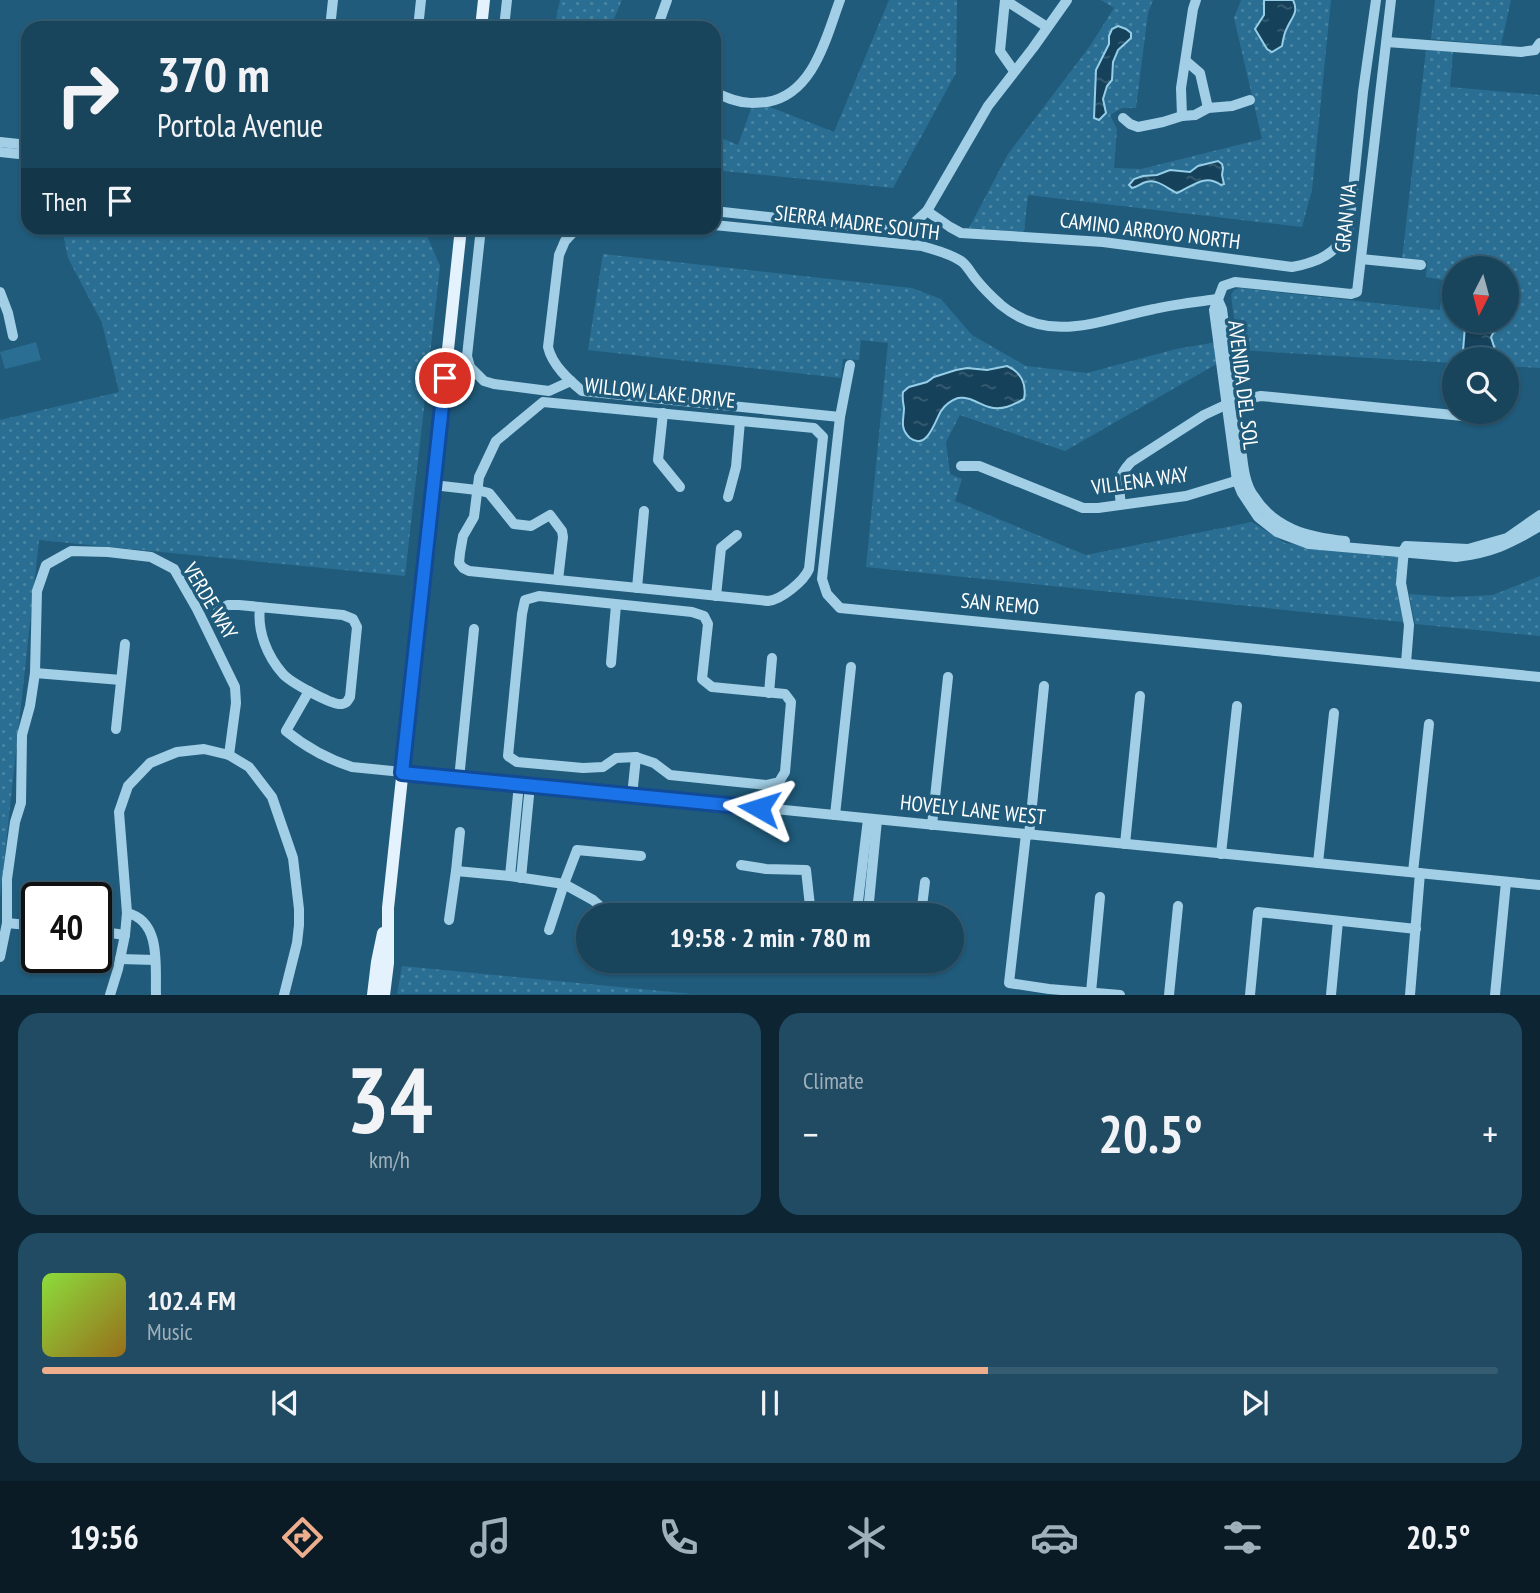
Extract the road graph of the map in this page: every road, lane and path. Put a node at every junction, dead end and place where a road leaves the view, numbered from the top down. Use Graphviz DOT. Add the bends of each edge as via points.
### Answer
graph roads {
  1 [pos="333,0"];
  2 [pos="421,0"];
  3 [pos="484,0"];
  4 [pos="507,0"];
  5 [pos="667,0"];
  6 [pos="840,0"];
  7 [pos="1005,0"];
  8 [pos="1068,0"];
  9 [pos="1196,0"];
  10 [pos="1376,0"];
  11 [pos="1391,0"];
  12 [pos="331,21"];
  13 [pos="419,21"];
  14 [pos="482,21"];
  15 [pos="506,21"];
  16 [pos="660,21"];
  17 [pos="1047,27"];
  18 [pos="1387,42"];
  19 [pos="1540,43"];
  20 [pos="1186,61"];
  21 [pos="1014,71"];
  22 [pos="721,95"];
  23 [pos="1250,100"];
  24 [pos="1209,108"];
  25 [pos="1182,116"];
  26 [pos="1123,118"];
  27 [pos="0,142"];
  28 [pos="21,144"];
  29 [pos="0,152"];
  30 [pos="21,154"];
  31 [pos="927,211"];
  32 [pos="721,212"];
  33 [pos="721,226"];
  34 [pos="460,235"];
  35 [pos="480,235"];
  36 [pos="571,235"];
  37 [pos="1361,259"];
  38 [pos="1421,265"];
  39 [pos="0,292"];
  40 [pos="1218,299"];
  41 [pos="13,335"];
  42 [pos="850,365"];
  43 [pos="571,381"];
  44 [pos="1230,402"];
  45 [pos="663,413"];
  46 [pos="1442,414"];
  47 [pos="840,417"];
  48 [pos="740,421"];
  49 [pos="961,466"];
  50 [pos="1241,480"];
  51 [pos="433,485"];
  52 [pos="680,487"];
  53 [pos="477,490"];
  54 [pos="728,498"];
  55 [pos="1121,504"];
  56 [pos="643,511"];
  57 [pos="1540,515"];
  58 [pos="1540,526"];
  59 [pos="737,535"];
  60 [pos="1404,550"];
  61 [pos="558,580"];
  62 [pos="637,588"];
  63 [pos="716,596"];
  64 [pos="616,605"];
  65 [pos="260,607"];
  66 [pos="218,610"];
  67 [pos="474,629"];
  68 [pos="125,644"];
  69 [pos="772,658"];
  70 [pos="611,663"];
  71 [pos="1406,663"];
  72 [pos="851,667"];
  73 [pos="35,673"];
  74 [pos="948,677"];
  75 [pos="1540,677"];
  76 [pos="121,680"];
  77 [pos="1044,687"];
  78 [pos="309,691"];
  79 [pos="769,693"];
  80 [pos="1140,696"];
  81 [pos="1237,706"];
  82 [pos="1334,713"];
  83 [pos="1429,724"];
  84 [pos="116,729"];
  85 [pos="229,755"];
  86 [pos="636,757"];
  87 [pos="402,773"];
  88 [pos="459,779"];
  89 [pos="524,785"];
  90 [pos="632,796"];
  91 [pos="835,816"];
  92 [pos="873,819"];
  93 [pos="932,825"];
  94 [pos="460,832"];
  95 [pos="1027,834"];
  96 [pos="1125,844"];
  97 [pos="513,845"];
  98 [pos="524,846"];
  99 [pos="1222,853"];
  100 [pos="641,856"];
  101 [pos="1318,863"];
  102 [pos="740,865"];
  103 [pos="456,871"];
  104 [pos="1417,873"];
  105 [pos="510,876"];
  106 [pos="522,878"];
  107 [pos="925,882"];
  108 [pos="1506,882"];
  109 [pos="564,884"];
  110 [pos="1540,885"];
  111 [pos="1100,897"];
  112 [pos="596,903"];
  113 [pos="809,903"];
  114 [pos="864,903"];
  115 [pos="923,903"];
  116 [pos="1178,906"];
  117 [pos="388,908"];
  118 [pos="127,913"];
  119 [pos="449,920"];
  120 [pos="1338,921"];
  121 [pos="7,923"];
  122 [pos="21,924"];
  123 [pos="1416,929"];
  124 [pos="549,930"];
  125 [pos="112,934"];
  126 [pos="125,935"];
  127 [pos="0,957"];
  128 [pos="120,960"];
  129 [pos="155,960"];
  130 [pos="1091,992"];
  131 [pos="110,995"];
  132 [pos="156,995"];
  133 [pos="284,995"];
  134 [pos="373,995"];
  135 [pos="384,995"];
  136 [pos="1120,995"];
  137 [pos="1168,995"];
  138 [pos="1250,995"];
  139 [pos="1331,995"];
  140 [pos="1410,995"];
  141 [pos="1495,995"];
  1 -- 12 [label="street"];
  2 -- 13 [label="street"];
  3 -- 14 [label="main road"];
  4 -- 15 [label="street"];
  5 -- 16 [label="street"];
  6 -- 22 [label="street" via="816,63 791,92 754,103"];
  7 -- 17 [label="street"];
  7 -- 21 [label="street" via="1000,51"];
  8 -- 17 [label="street"];
  9 -- 20 [label="street"];
  10 -- 31 [label="street, CAMINO ARROYO NORTH" via="1349,229 1330,254 1314,263 1292,267 1103,242 961,233"];
  11 -- 18 [label="street, GRAN VIA"];
  17 -- 21 [label="street"];
  18 -- 19 [label="street" via="1521,51 1535,50"];
  18 -- 37 [label="street, GRAN VIA"];
  20 -- 24 [label="street" via="1200,73"];
  20 -- 25 [label="street"];
  21 -- 31 [label="street" via="988,106"];
  23 -- 24 [label="street"];
  24 -- 25 [label="street"];
  25 -- 26 [label="street" via="1138,127"];
  27 -- 28 [label="street"];
  29 -- 30 [label="street"];
  31 -- 32 [label="street" via="914,223 888,230"];
  33 -- 40 [label="street, SIERRA MADRE SOUTH" via="922,246 946,253 964,263 1001,305 1041,325 1058,328"];
  34 -- 51 [label="main road"];
  35 -- 43 [label="street" via="467,356 470,367 494,384 549,391"];
  36 -- 43 [label="street" via="559,255 549,337 550,355"];
  37 -- 38 [label="street"];
  37 -- 40 [label="street, GRAN VIA" via="1357,292 1351,294 1235,282 1223,286"];
  39 -- 41 [label="street"];
  40 -- 44 [label="street, AVENIDA DEL SOL"];
  42 -- 47 [label="street, SAN REMO"];
  43 -- 47 [label="street" via="582,391"];
  44 -- 46 [label="street" via="1261,396"];
  44 -- 50 [label="street, AVENIDA DEL SOL"];
  44 -- 55 [label="street" via="1131,462 1120,479"];
  45 -- 48 [label="street, WILLOW LAKE DRIVE"];
  45 -- 52 [label="street" via="658,460"];
  45 -- 53 [label="street, WILLOW LAKE DRIVE" via="543,402 496,441"];
  47 -- 71 [label="street, SAN REMO" via="822,579 827,594 840,608"];
  48 -- 54 [label="street"];
  48 -- 63 [label="street, WILLOW LAKE DRIVE" via="814,428 823,438 809,569 773,601"];
  49 -- 55 [label="street, VILLENA WAY" via="979,466 1083,508"];
  50 -- 55 [label="street, VILLENA WAY" via="1186,496"];
  50 -- 60 [label="street, AVENIDA DEL SOL" via="1264,509 1298,533"];
  51 -- 53 [label="street"];
  51 -- 87 [label="main road"];
  53 -- 61 [label="street" via="489,493 514,524 531,526 550,515 563,537"];
  53 -- 61 [label="street, WILLOW LAKE DRIVE" via="474,517 463,536 459,563 463,568"];
  56 -- 62 [label="street"];
  57 -- 60 [label="street, AVENIDA DEL SOL" via="1507,538 1468,549"];
  58 -- 60 [label="street, AVENIDA DEL SOL" via="1513,543 1476,555 1456,558"];
  59 -- 63 [label="street" via="721,548"];
  60 -- 71 [label="street" via="1401,583 1409,625"];
  61 -- 62 [label="street, WILLOW LAKE DRIVE"];
  62 -- 63 [label="street, WILLOW LAKE DRIVE"];
  64 -- 70 [label="street"];
  64 -- 79 [label="street" via="704,615 708,624 702,679 712,687"];
  64 -- 86 [label="street" via="539,596 525,600 508,755 517,762 583,768"];
  65 -- 66 [label="street" via="228,605"];
  65 -- 78 [label="street" via="259,627 275,664 292,683"];
  65 -- 78 [label="street" via="353,619 357,627 350,697 344,704 335,704"];
  67 -- 88 [label="street"];
  68 -- 76 [label="street"];
  69 -- 79 [label="street"];
  71 -- 75 [label="street"];
  72 -- 91 [label="street"];
  73 -- 76 [label="street"];
  73 -- 85 [label="street, VERDE WAY" via="37,591 46,565 71,551 151,557 174,569 235,687"];
  73 -- 121 [label="street, VERDE WAY" via="22,735"];
  74 -- 93 [label="street"];
  76 -- 84 [label="street"];
  77 -- 95 [label="street"];
  78 -- 87 [label="street, HOVELY LANE WEST" via="286,731 327,759"];
  79 -- 86 [label="street" via="785,694 791,702 785,772 779,782 766,785 670,775"];
  80 -- 96 [label="street"];
  81 -- 99 [label="street"];
  82 -- 101 [label="street"];
  83 -- 104 [label="street"];
  85 -- 118 [label="street" via="204,750 177,752 150,763 128,786 119,812"];
  85 -- 133 [label="street" via="249,767 272,797 293,858 299,925"];
  86 -- 90 [label="street"];
  87 -- 88 [label="street, HOVELY LANE WEST"];
  87 -- 117 [label="main road"];
  88 -- 89 [label="street, HOVELY LANE WEST"];
  89 -- 90 [label="street, HOVELY LANE WEST"];
  89 -- 97 [label="street"];
  89 -- 98 [label="street"];
  90 -- 91 [label="street, HOVELY LANE WEST"];
  91 -- 92 [label="street, HOVELY LANE WEST"];
  92 -- 93 [label="street, HOVELY LANE WEST"];
  92 -- 114 [label="street"];
  93 -- 95 [label="street, HOVELY LANE WEST"];
  94 -- 103 [label="street"];
  95 -- 96 [label="street, HOVELY LANE WEST"];
  95 -- 130 [label="street" via="1009,983"];
  96 -- 99 [label="street, HOVELY LANE WEST"];
  97 -- 98 [label="street"];
  97 -- 105 [label="street"];
  98 -- 106 [label="street"];
  99 -- 101 [label="street, HOVELY LANE WEST"];
  100 -- 109 [label="street" via="577,850"];
  101 -- 104 [label="street, HOVELY LANE WEST"];
  102 -- 113 [label="street" via="806,870"];
  103 -- 105 [label="street"];
  103 -- 119 [label="street"];
  104 -- 108 [label="street, HOVELY LANE WEST"];
  104 -- 123 [label="street"];
  105 -- 106 [label="street"];
  106 -- 109 [label="street"];
  107 -- 115 [label="street"];
  108 -- 110 [label="street, HOVELY LANE WEST"];
  108 -- 141 [label="street"];
  109 -- 112 [label="street"];
  109 -- 124 [label="street"];
  111 -- 130 [label="street"];
  116 -- 137 [label="street"];
  117 -- 134 [label="main road"];
  117 -- 135 [label="main road"];
  118 -- 126 [label="street"];
  118 -- 129 [label="street" via="147,926"];
  120 -- 123 [label="street"];
  120 -- 138 [label="street" via="1258,912"];
  120 -- 139 [label="street"];
  121 -- 122 [label="street"];
  121 -- 127 [label="street, VERDE WAY"];
  123 -- 140 [label="street"];
  125 -- 126 [label="street"];
  126 -- 128 [label="street"];
  128 -- 129 [label="street"];
  128 -- 131 [label="street"];
  129 -- 132 [label="street"];
  130 -- 136 [label="street"];
}
